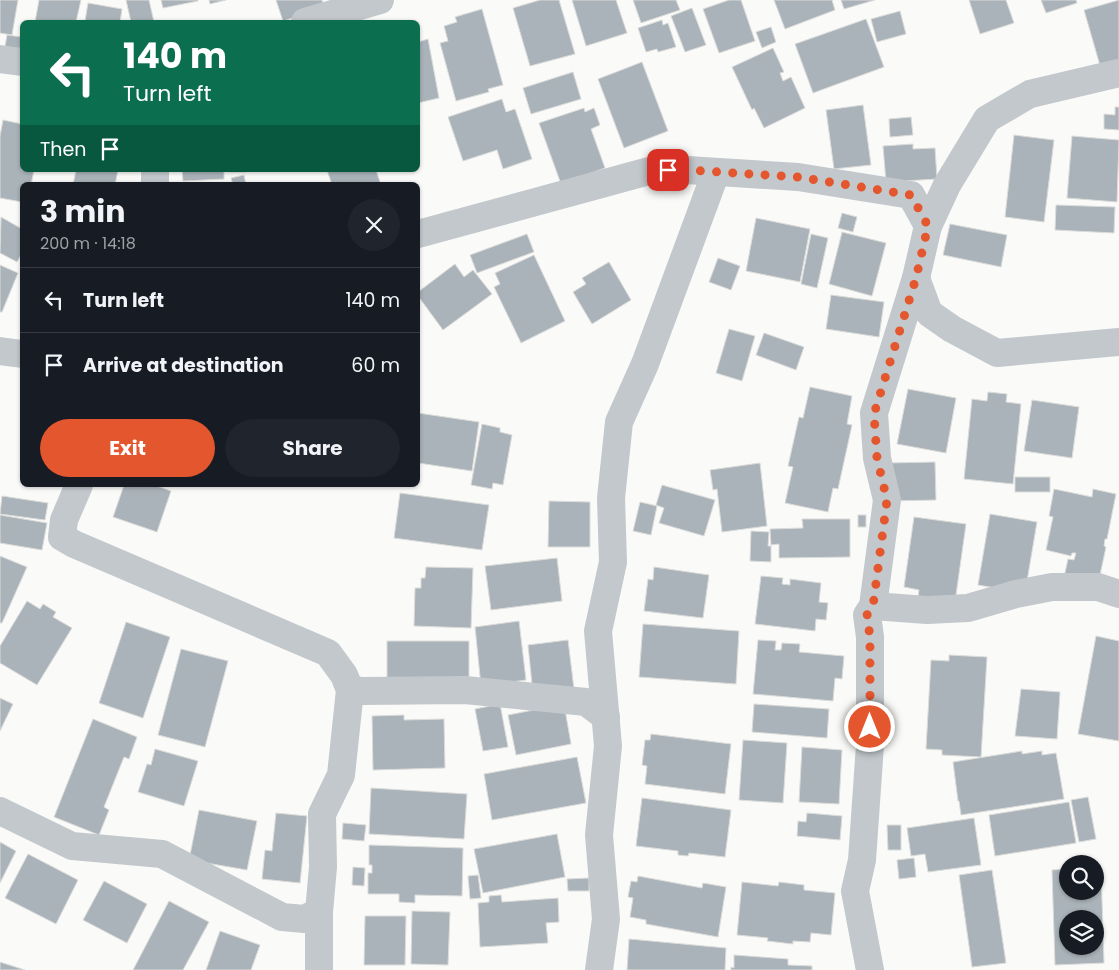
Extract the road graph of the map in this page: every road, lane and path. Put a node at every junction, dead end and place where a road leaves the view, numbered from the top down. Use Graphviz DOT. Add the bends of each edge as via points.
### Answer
graph roads {
  1 [pos="380,0"];
  2 [pos="312,20"];
  3 [pos="0,59"];
  4 [pos="20,62"];
  5 [pos="1119,73"];
  6 [pos="716,172"];
  7 [pos="928,226"];
  8 [pos="420,233"];
  9 [pos="916,278"];
  10 [pos="1119,342"];
  11 [pos="0,351"];
  12 [pos="20,354"];
  13 [pos="78,487"];
  14 [pos="1119,594"];
  15 [pos="873,606"];
  16 [pos="350,690"];
  17 [pos="606,717"];
  18 [pos="0,811"];
  19 [pos="319,912"];
  20 [pos="319,970"];
  21 [pos="599,970"];
  22 [pos="870,970"];
  1 -- 2 [label="street"];
  3 -- 4 [label="street"];
  5 -- 7 [label="street" via="1030,94 987,119 947,185"];
  6 -- 7 [label="street" via="798,177 911,195"];
  6 -- 8 [label="street" via="649,171"];
  6 -- 17 [label="street" via="645,364 619,422 611,498 613,562 598,631"];
  7 -- 9 [label="street"];
  9 -- 10 [label="street" via="928,313 997,353"];
  9 -- 15 [label="street" via="874,414 877,458 887,500"];
  11 -- 12 [label="street"];
  13 -- 16 [label="street" via="64,520 62,536 328,654 344,675"];
  14 -- 15 [label="street" via="1098,587 1052,587 968,608 927,610"];
  15 -- 22 [label="street" via="867,615 870,745 862,860 855,891"];
  16 -- 17 [label="street" via="465,690 586,702"];
  16 -- 19 [label="street" via="341,775 322,814"];
  17 -- 21 [label="street" via="608,746 599,835 606,920"];
  18 -- 19 [label="street" via="72,846 162,854 282,917 304,919"];
  19 -- 20 [label="street"];
}
